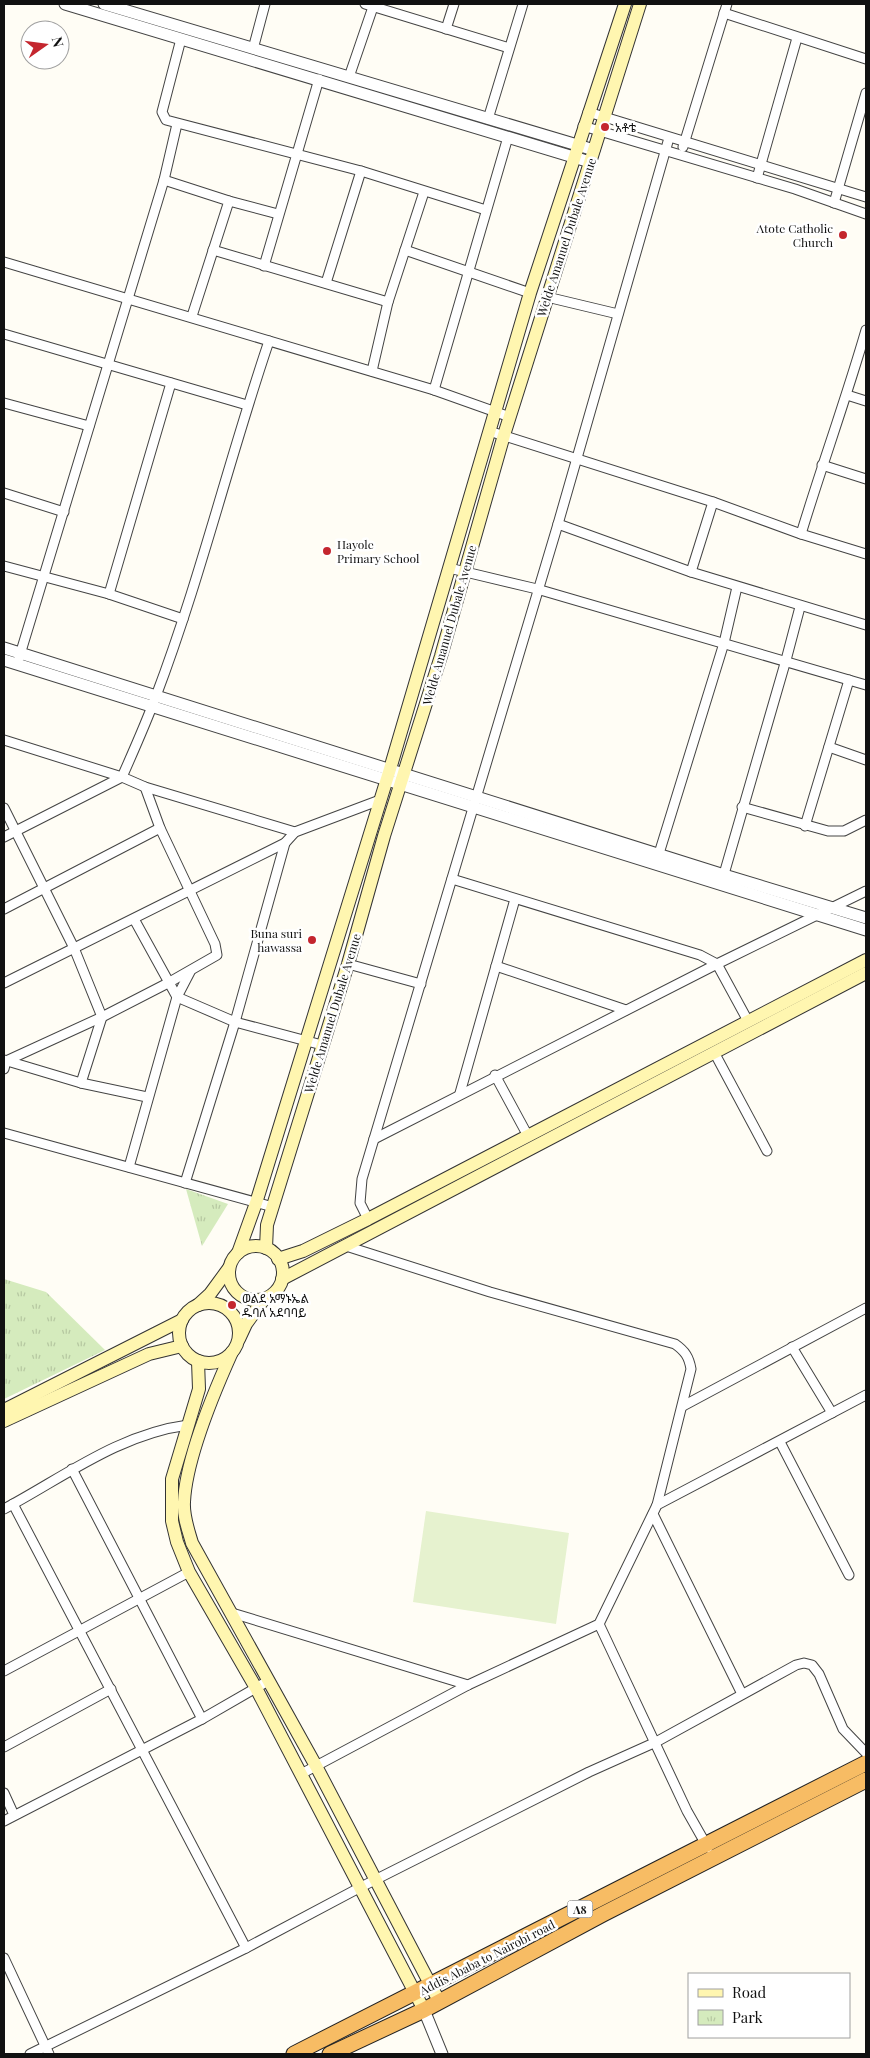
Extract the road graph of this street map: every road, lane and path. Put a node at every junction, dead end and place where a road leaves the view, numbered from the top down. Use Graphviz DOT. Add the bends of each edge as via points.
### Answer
graph roads {
  1 [pos="65,4"];
  2 [pos="265,4"];
  3 [pos="454,4"];
  4 [pos="523,4"];
  5 [pos="624,4"];
  6 [pos="640,4"];
  7 [pos="109,5"];
  8 [pos="371,5"];
  9 [pos="725,8"];
  10 [pos="446,29"];
  11 [pos="797,38"];
  12 [pos="181,39"];
  13 [pos="509,48"];
  14 [pos="253,49"];
  15 [pos="866,59"];
  16 [pos="349,77"];
  17 [pos="318,79"];
  18 [pos="866,93"];
  19 [pos="588,112"];
  20 [pos="604,118"];
  21 [pos="488,119"];
  22 [pos="177,124"];
  23 [pos="583,126"];
  24 [pos="600,131"];
  25 [pos="508,137"];
  26 [pos="669,138"];
  27 [pos="684,143"];
  28 [pos="575,150"];
  29 [pos="666,151"];
  30 [pos="296,154"];
  31 [pos="681,155"];
  32 [pos="592,156"];
  33 [pos="761,164"];
  34 [pos="361,171"];
  35 [pos="757,178"];
  36 [pos="164,180"];
  37 [pos="838,189"];
  38 [pos="424,192"];
  39 [pos="866,197"];
  40 [pos="229,201"];
  41 [pos="834,203"];
  42 [pos="486,210"];
  43 [pos="278,214"];
  44 [pos="866,214"];
  45 [pos="213,250"];
  46 [pos="405,250"];
  47 [pos="4,262"];
  48 [pos="264,266"];
  49 [pos="468,273"];
  50 [pos="326,283"];
  51 [pos="530,293"];
  52 [pos="547,297"];
  53 [pos="128,298"];
  54 [pos="388,302"];
  55 [pos="618,314"];
  56 [pos="192,316"];
  57 [pos="866,330"];
  58 [pos="4,334"];
  59 [pos="269,341"];
  60 [pos="109,364"];
  61 [pos="372,371"];
  62 [pos="172,383"];
  63 [pos="434,390"];
  64 [pos="847,395"];
  65 [pos="866,401"];
  66 [pos="4,403"];
  67 [pos="247,405"];
  68 [pos="494,412"];
  69 [pos="510,417"];
  70 [pos="89,426"];
  71 [pos="489,431"];
  72 [pos="504,435"];
  73 [pos="576,460"];
  74 [pos="822,465"];
  75 [pos="866,479"];
  76 [pos="4,493"];
  77 [pos="713,502"];
  78 [pos="64,512"];
  79 [pos="558,524"];
  80 [pos="801,534"];
  81 [pos="866,554"];
  82 [pos="4,566"];
  83 [pos="449,568"];
  84 [pos="464,571"];
  85 [pos="691,572"];
  86 [pos="44,578"];
  87 [pos="737,587"];
  88 [pos="537,589"];
  89 [pos="109,594"];
  90 [pos="800,607"];
  91 [pos="183,619"];
  92 [pos="866,625"];
  93 [pos="724,643"];
  94 [pos="4,648"];
  95 [pos="20,653"];
  96 [pos="4,660"];
  97 [pos="786,660"];
  98 [pos="16,664"];
  99 [pos="848,680"];
  100 [pos="866,686"];
  101 [pos="154,701"];
  102 [pos="4,740"];
  103 [pos="829,747"];
  104 [pos="866,760"];
  105 [pos="388,774"];
  106 [pos="122,776"];
  107 [pos="402,778"];
  108 [pos="144,787"];
  109 [pos="380,800"];
  110 [pos="476,802"];
  111 [pos="742,807"];
  112 [pos="4,808"];
  113 [pos="866,820"];
  114 [pos="805,826"];
  115 [pos="160,828"];
  116 [pos="15,831"];
  117 [pos="294,832"];
  118 [pos="4,837"];
  119 [pos="285,843"];
  120 [pos="657,858"];
  121 [pos="722,879"];
  122 [pos="452,880"];
  123 [pos="44,889"];
  124 [pos="189,890"];
  125 [pos="866,891"];
  126 [pos="351,893"];
  127 [pos="366,898"];
  128 [pos="515,899"];
  129 [pos="831,908"];
  130 [pos="4,909"];
  131 [pos="818,914"];
  132 [pos="866,918"];
  133 [pos="134,919"];
  134 [pos="866,930"];
  135 [pos="74,948"];
  136 [pos="866,960"];
  137 [pos="348,964"];
  138 [pos="717,964"];
  139 [pos="496,966"];
  140 [pos="190,972"];
  141 [pos="866,973"];
  142 [pos="4,983"];
  143 [pos="168,983"];
  144 [pos="421,984"];
  145 [pos="177,997"];
  146 [pos="626,1010"];
  147 [pos="102,1017"];
  148 [pos="748,1021"];
  149 [pos="235,1022"];
  150 [pos="306,1041"];
  151 [pos="322,1045"];
  152 [pos="714,1052"];
  153 [pos="5,1064"];
  154 [pos="495,1076"];
  155 [pos="81,1083"];
  156 [pos="460,1093"];
  157 [pos="147,1097"];
  158 [pos="4,1133"];
  159 [pos="528,1136"];
  160 [pos="374,1139"];
  161 [pos="767,1152"];
  162 [pos="129,1166"];
  163 [pos="185,1183"];
  164 [pos="256,1203"];
  165 [pos="273,1207"];
  166 [pos="368,1219"];
  167 [pos="346,1246"];
  168 [pos="266,1248"];
  169 [pos="238,1253"];
  170 [pos="278,1259"];
  171 [pos="229,1268"];
  172 [pos="282,1279"];
  173 [pos="264,1299"];
  174 [pos="198,1305"];
  175 [pos="866,1308"];
  176 [pos="182,1320"];
  177 [pos="182,1346"];
  178 [pos="235,1346"];
  179 [pos="792,1347"];
  180 [pos="198,1361"];
  181 [pos="866,1395"];
  182 [pos="683,1406"];
  183 [pos="4,1410"];
  184 [pos="832,1413"];
  185 [pos="4,1422"];
  186 [pos="188,1425"];
  187 [pos="780,1442"];
  188 [pos="72,1469"];
  189 [pos="13,1504"];
  190 [pos="657,1505"];
  191 [pos="4,1509"];
  192 [pos="653,1514"];
  193 [pos="197,1553"];
  194 [pos="187,1566"];
  195 [pos="849,1575"];
  196 [pos="139,1598"];
  197 [pos="232,1613"];
  198 [pos="599,1624"];
  199 [pos="81,1631"];
  200 [pos="4,1671"];
  201 [pos="268,1681"];
  202 [pos="468,1686"];
  203 [pos="256,1688"];
  204 [pos="111,1689"];
  205 [pos="742,1694"];
  206 [pos="202,1719"];
  207 [pos="656,1742"];
  208 [pos="4,1747"];
  209 [pos="143,1750"];
  210 [pos="866,1753"];
  211 [pos="866,1763"];
  212 [pos="316,1766"];
  213 [pos="301,1774"];
  214 [pos="866,1780"];
  215 [pos="4,1793"];
  216 [pos="14,1815"];
  217 [pos="4,1821"];
  218 [pos="706,1845"];
  219 [pos="713,1859"];
  220 [pos="374,1880"];
  221 [pos="358,1888"];
  222 [pos="246,1948"];
  223 [pos="4,1958"];
  224 [pos="430,1985"];
  225 [pos="416,1994"];
  226 [pos="438,2001"];
  227 [pos="424,2010"];
  228 [pos="47,2050"];
  229 [pos="30,2054"];
  230 [pos="294,2054"];
  231 [pos="330,2054"];
  232 [pos="442,2054"];
  1 -- 12 [label="street"];
  2 -- 14 [label="street"];
  3 -- 10 [label="street"];
  4 -- 13 [label="street"];
  5 -- 19 [label="main road"];
  6 -- 20 [label="main road, Welde Amanuel Dubale Avenue"];
  7 -- 14 [label="street"];
  8 -- 10 [label="street"];
  8 -- 16 [label="street"];
  9 -- 11 [label="street"];
  9 -- 27 [label="street"];
  10 -- 13 [label="street"];
  11 -- 15 [label="street"];
  11 -- 33 [label="street"];
  12 -- 17 [label="street"];
  12 -- 22 [label="street" via="162,112 166,120"];
  13 -- 21 [label="street"];
  14 -- 16 [label="street"];
  16 -- 21 [label="street"];
  17 -- 25 [label="street"];
  17 -- 30 [label="street"];
  18 -- 37 [label="street"];
  19 -- 20 [label="street"];
  19 -- 23 [label="main road"];
  20 -- 24 [label="main road, Welde Amanuel Dubale Avenue"];
  20 -- 26 [label="street"];
  21 -- 28 [label="street"];
  22 -- 30 [label="street"];
  22 -- 36 [label="street"];
  23 -- 24 [label="street"];
  23 -- 28 [label="main road"];
  24 -- 29 [label="street"];
  24 -- 32 [label="main road, Welde Amanuel Dubale Avenue"];
  25 -- 28 [label="street"];
  25 -- 42 [label="street"];
  26 -- 27 [label="street"];
  26 -- 29 [label="street"];
  27 -- 31 [label="street"];
  27 -- 33 [label="street"];
  28 -- 32 [label="street"];
  28 -- 51 [label="main road"];
  29 -- 31 [label="street"];
  29 -- 55 [label="street"];
  30 -- 34 [label="street"];
  30 -- 43 [label="street"];
  31 -- 35 [label="street"];
  32 -- 52 [label="main road, Welde Amanuel Dubale Avenue"];
  33 -- 35 [label="street"];
  33 -- 37 [label="street"];
  34 -- 38 [label="street"];
  34 -- 50 [label="street"];
  35 -- 41 [label="street"];
  36 -- 40 [label="street"];
  36 -- 53 [label="street"];
  37 -- 39 [label="street"];
  37 -- 41 [label="street"];
  38 -- 42 [label="street"];
  38 -- 46 [label="street"];
  40 -- 43 [label="street"];
  40 -- 45 [label="street"];
  41 -- 44 [label="street"];
  42 -- 49 [label="street"];
  43 -- 48 [label="street"];
  45 -- 48 [label="street"];
  45 -- 56 [label="street"];
  46 -- 49 [label="street"];
  46 -- 54 [label="street"];
  47 -- 53 [label="street"];
  48 -- 50 [label="street"];
  49 -- 51 [label="street"];
  49 -- 63 [label="street"];
  50 -- 54 [label="street"];
  51 -- 68 [label="main road"];
  52 -- 55 [label="street"];
  52 -- 69 [label="main road, Welde Amanuel Dubale Avenue"];
  53 -- 56 [label="street"];
  53 -- 60 [label="street"];
  54 -- 61 [label="street"];
  55 -- 73 [label="street"];
  56 -- 59 [label="street"];
  57 -- 64 [label="street"];
  58 -- 60 [label="street"];
  59 -- 61 [label="street"];
  59 -- 67 [label="street"];
  60 -- 62 [label="street"];
  60 -- 70 [label="street"];
  61 -- 63 [label="street"];
  62 -- 67 [label="street"];
  62 -- 89 [label="street"];
  63 -- 68 [label="street"];
  64 -- 65 [label="street"];
  64 -- 74 [label="street"];
  66 -- 70 [label="street"];
  67 -- 91 [label="street"];
  68 -- 69 [label="street"];
  68 -- 71 [label="main road"];
  69 -- 72 [label="main road, Welde Amanuel Dubale Avenue"];
  70 -- 78 [label="street"];
  71 -- 72 [label="street"];
  71 -- 83 [label="main road"];
  72 -- 73 [label="street"];
  72 -- 84 [label="main road, Welde Amanuel Dubale Avenue"];
  73 -- 77 [label="street"];
  73 -- 79 [label="street"];
  74 -- 75 [label="street"];
  74 -- 80 [label="street"];
  76 -- 78 [label="street"];
  77 -- 80 [label="street"];
  77 -- 85 [label="street"];
  78 -- 86 [label="street"];
  79 -- 85 [label="street"];
  79 -- 88 [label="street"];
  80 -- 81 [label="street"];
  82 -- 86 [label="street"];
  83 -- 84 [label="street"];
  83 -- 105 [label="main road"];
  84 -- 88 [label="street"];
  84 -- 107 [label="main road, Welde Amanuel Dubale Avenue"];
  85 -- 87 [label="street"];
  86 -- 89 [label="street"];
  86 -- 95 [label="street"];
  87 -- 90 [label="street"];
  87 -- 93 [label="street"];
  88 -- 93 [label="street"];
  88 -- 110 [label="street"];
  89 -- 91 [label="street"];
  90 -- 92 [label="street"];
  90 -- 97 [label="street"];
  91 -- 101 [label="street"];
  93 -- 97 [label="street"];
  93 -- 120 [label="street"];
  94 -- 95 [label="street"];
  95 -- 98 [label="street"];
  95 -- 101 [label="street"];
  96 -- 98 [label="street"];
  97 -- 99 [label="street"];
  97 -- 111 [label="street"];
  98 -- 101 [label="street"];
  99 -- 100 [label="street"];
  99 -- 103 [label="street"];
  101 -- 105 [label="street"];
  101 -- 106 [label="street"];
  102 -- 106 [label="street"];
  103 -- 104 [label="street"];
  103 -- 114 [label="street"];
  105 -- 107 [label="street"];
  105 -- 109 [label="main road"];
  106 -- 108 [label="street"];
  106 -- 116 [label="street"];
  107 -- 110 [label="street"];
  107 -- 127 [label="main road, Welde Amanuel Dubale Avenue"];
  108 -- 115 [label="street"];
  108 -- 117 [label="street"];
  109 -- 117 [label="street"];
  109 -- 126 [label="main road"];
  110 -- 120 [label="street"];
  110 -- 122 [label="street"];
  111 -- 114 [label="street"];
  111 -- 121 [label="street"];
  112 -- 116 [label="street"];
  113 -- 114 [label="street" via="839,832"];
  115 -- 123 [label="street"];
  115 -- 124 [label="street"];
  116 -- 118 [label="street"];
  116 -- 123 [label="street"];
  117 -- 119 [label="street"];
  119 -- 124 [label="street"];
  119 -- 149 [label="street"];
  120 -- 121 [label="street"];
  121 -- 129 [label="street"];
  121 -- 131 [label="street"];
  122 -- 128 [label="street"];
  122 -- 144 [label="street"];
  123 -- 130 [label="street"];
  123 -- 135 [label="street"];
  124 -- 133 [label="street"];
  124 -- 140 [label="street" via="215,944 217,956"];
  125 -- 129 [label="street"];
  126 -- 127 [label="main road"];
  126 -- 150 [label="main road"];
  127 -- 137 [label="main road, Welde Amanuel Dubale Avenue"];
  128 -- 138 [label="street" via="687,950"];
  128 -- 139 [label="street"];
  129 -- 131 [label="street"];
  129 -- 132 [label="street"];
  131 -- 134 [label="street"];
  131 -- 138 [label="street"];
  133 -- 135 [label="street"];
  133 -- 143 [label="street"];
  135 -- 142 [label="street"];
  135 -- 147 [label="street"];
  136 -- 148 [label="main road"];
  137 -- 144 [label="street"];
  137 -- 151 [label="main road, Welde Amanuel Dubale Avenue"];
  138 -- 146 [label="street"];
  138 -- 148 [label="street"];
  139 -- 146 [label="street"];
  139 -- 156 [label="street"];
  140 -- 143 [label="street"];
  140 -- 145 [label="street"];
  141 -- 152 [label="main road"];
  143 -- 145 [label="street"];
  143 -- 147 [label="street"];
  144 -- 160 [label="street"];
  145 -- 149 [label="street"];
  145 -- 157 [label="street"];
  146 -- 154 [label="street"];
  147 -- 153 [label="street"];
  147 -- 155 [label="street"];
  148 -- 159 [label="main road"];
  149 -- 150 [label="street"];
  149 -- 163 [label="street"];
  150 -- 151 [label="street"];
  150 -- 164 [label="main road"];
  151 -- 165 [label="main road, Welde Amanuel Dubale Avenue"];
  152 -- 161 [label="street"];
  152 -- 167 [label="main road"];
  153 -- 155 [label="street"];
  154 -- 156 [label="street"];
  154 -- 159 [label="street"];
  155 -- 157 [label="street"];
  156 -- 160 [label="street"];
  157 -- 162 [label="street"];
  158 -- 162 [label="street"];
  159 -- 166 [label="main road"];
  160 -- 166 [label="street" via="360,1193 360,1203"];
  162 -- 163 [label="street"];
  163 -- 164 [label="street"];
  164 -- 165 [label="street"];
  164 -- 169 [label="main road"];
  165 -- 168 [label="main road, Welde Amanuel Dubale Avenue" via="267,1224"];
  166 -- 170 [label="main road"];
  167 -- 172 [label="main road"];
  167 -- 182 [label="street" via="490,1292 674,1344 690,1358 691,1369"];
  168 -- 169 [label="main road" via="256,1246"];
  168 -- 170 [label="main road"];
  169 -- 171 [label="main road"];
  170 -- 172 [label="main road"];
  171 -- 173 [label="main road" via="229,1280 238,1293 253,1300"];
  171 -- 174 [label="main road"];
  172 -- 173 [label="main road" via="274,1294"];
  173 -- 178 [label="main road"];
  174 -- 176 [label="main road"];
  174 -- 178 [label="main road" via="208,1303 228,1310 237,1324"];
  175 -- 179 [label="street"];
  176 -- 177 [label="main road" via="179,1331"];
  176 -- 183 [label="main road"];
  177 -- 180 [label="main road"];
  177 -- 185 [label="main road" via="149,1354"];
  178 -- 180 [label="main road" via="225,1359 215,1363"];
  178 -- 193 [label="main road" via="215,1389 186,1486 185,1521"];
  179 -- 182 [label="street"];
  179 -- 184 [label="street"];
  180 -- 186 [label="main road" via="200,1382"];
  181 -- 184 [label="street"];
  182 -- 190 [label="street"];
  184 -- 187 [label="street"];
  186 -- 188 [label="street" via="168,1427 140,1436"];
  186 -- 194 [label="main road" via="172,1479 171,1500 177,1542"];
  187 -- 190 [label="street"];
  187 -- 195 [label="street"];
  188 -- 189 [label="street"];
  188 -- 196 [label="street"];
  189 -- 191 [label="street"];
  189 -- 199 [label="street"];
  190 -- 192 [label="street"];
  192 -- 198 [label="street"];
  192 -- 205 [label="street"];
  193 -- 194 [label="main road"];
  193 -- 197 [label="main road"];
  194 -- 196 [label="street"];
  194 -- 203 [label="main road"];
  196 -- 199 [label="street"];
  196 -- 206 [label="street"];
  197 -- 201 [label="main road"];
  197 -- 202 [label="street"];
  198 -- 202 [label="street"];
  198 -- 207 [label="street"];
  199 -- 200 [label="street"];
  199 -- 204 [label="street"];
  201 -- 203 [label="street"];
  201 -- 212 [label="main road"];
  202 -- 212 [label="street"];
  203 -- 206 [label="street"];
  203 -- 213 [label="main road"];
  204 -- 208 [label="street"];
  204 -- 209 [label="street"];
  205 -- 207 [label="street"];
  205 -- 210 [label="street" via="796,1665 812,1665 820,1674 843,1729"];
  206 -- 209 [label="street"];
  207 -- 218 [label="street"];
  207 -- 220 [label="street" via="589,1772"];
  209 -- 216 [label="street"];
  209 -- 222 [label="street"];
  211 -- 218 [label="highway, Addis Ababa to Nairobi road / A8"];
  212 -- 213 [label="street"];
  212 -- 220 [label="main road"];
  213 -- 221 [label="main road"];
  214 -- 219 [label="highway, Addis Ababa to Nairobi road / A8"];
  215 -- 216 [label="street"];
  216 -- 217 [label="street"];
  218 -- 219 [label="street"];
  218 -- 224 [label="highway, Addis Ababa to Nairobi road / A8"];
  219 -- 226 [label="highway, Addis Ababa to Nairobi road / A8"];
  220 -- 221 [label="street"];
  220 -- 224 [label="main road"];
  221 -- 222 [label="street"];
  221 -- 225 [label="main road"];
  222 -- 228 [label="street"];
  223 -- 228 [label="street"];
  224 -- 225 [label="highway, Addis Ababa to Nairobi road / A8"];
  224 -- 226 [label="main road"];
  225 -- 227 [label="main road"];
  225 -- 230 [label="highway, Addis Ababa to Nairobi road / A8"];
  226 -- 227 [label="highway, Addis Ababa to Nairobi road / A8"];
  227 -- 231 [label="highway, Addis Ababa to Nairobi road / A8"];
  227 -- 232 [label="street"];
  228 -- 229 [label="street"];
}
